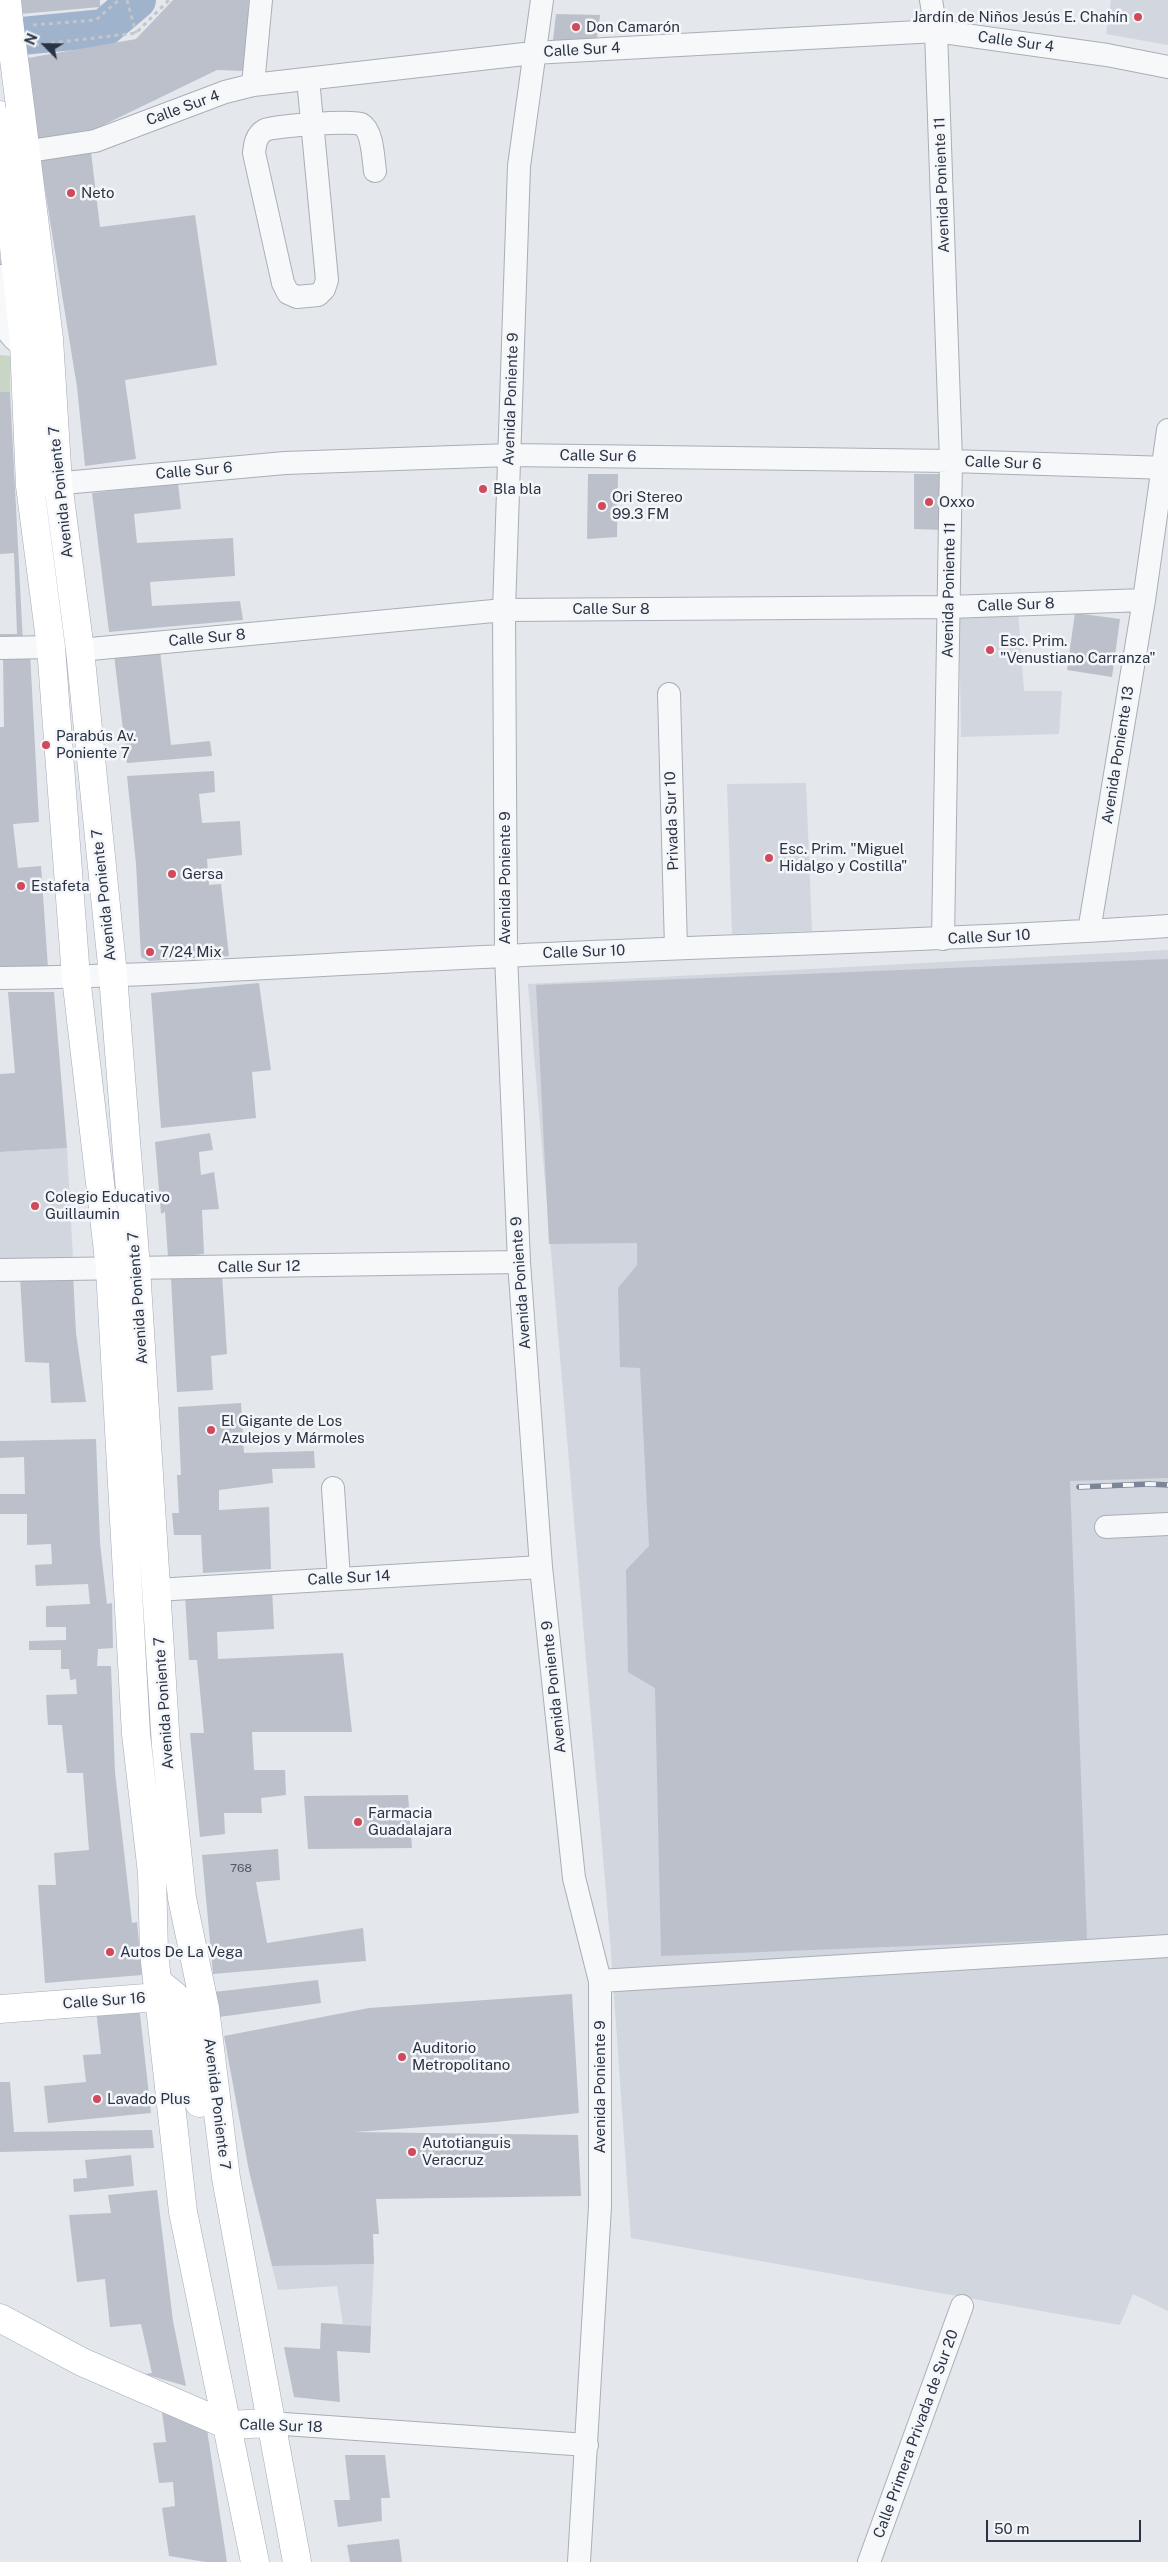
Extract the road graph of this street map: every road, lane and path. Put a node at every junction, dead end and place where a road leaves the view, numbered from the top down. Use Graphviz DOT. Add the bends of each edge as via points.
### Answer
graph roads {
  1 [pos="120,0"];
  2 [pos="127,0"];
  3 [pos="169,0"];
  4 [pos="261,0"];
  5 [pos="542,0"];
  6 [pos="931,0"];
  7 [pos="15,15"];
  8 [pos="936,31"];
  9 [pos="136,32"];
  10 [pos="32,46"];
  11 [pos="533,53"];
  12 [pos="1168,67"];
  13 [pos="308,79"];
  14 [pos="253,85"];
  15 [pos="10,110"];
  16 [pos="312,124"];
  17 [pos="16,154"];
  18 [pos="375,170"];
  19 [pos="2,276"];
  20 [pos="24,342"];
  21 [pos="1168,430"];
  22 [pos="510,455"];
  23 [pos="951,461"];
  24 [pos="1165,468"];
  25 [pos="58,482"];
  26 [pos="30,486"];
  27 [pos="1144,600"];
  28 [pos="949,607"];
  29 [pos="504,610"];
  30 [pos="0,648"];
  31 [pos="52,648"];
  32 [pos="80,650"];
  33 [pos="668,694"];
  34 [pos="1168,926"];
  35 [pos="1089,932"];
  36 [pos="943,939"];
  37 [pos="676,948"];
  38 [pos="506,956"];
  39 [pos="112,976"];
  40 [pos="76,977"];
  41 [pos="0,978"];
  42 [pos="519,1262"];
  43 [pos="123,1269"];
  44 [pos="0,1270"];
  45 [pos="333,1488"];
  46 [pos="1168,1524"];
  47 [pos="1106,1527"];
  48 [pos="541,1567"];
  49 [pos="339,1579"];
  50 [pos="156,1590"];
  51 [pos="1168,1946"];
  52 [pos="600,1981"];
  53 [pos="0,1991"];
  54 [pos="181,1996"];
  55 [pos="0,2009"];
  56 [pos="962,2306"];
  57 [pos="0,2318"];
  58 [pos="270,2423"];
  59 [pos="227,2425"];
  60 [pos="587,2445"];
  61 [pos="255,2562"];
  62 [pos="297,2562"];
  63 [pos="579,2562"];
  64 [pos="869,2562"];
  1 -- 7 [label="path" via="96,20"];
  2 -- 9 [label="path"];
  3 -- 9 [label="path"];
  4 -- 14 [label="street"];
  5 -- 11 [label="street, Avenida Poniente 9"];
  6 -- 8 [label="street, Avenida Poniente 11"];
  7 -- 15 [label="main road, Avenida Poniente 7, bridge"];
  8 -- 11 [label="street, Calle Sur 4"];
  8 -- 12 [label="street, Calle Sur 4" via="1107,55"];
  8 -- 23 [label="street, Avenida Poniente 11"];
  9 -- 10 [label="path"];
  11 -- 13 [label="street, Calle Sur 4"];
  11 -- 22 [label="street, Avenida Poniente 9" via="519,166"];
  13 -- 14 [label="street, Calle Sur 4"];
  13 -- 16 [label="street"];
  14 -- 17 [label="street, Calle Sur 4" via="225,92 95,140"];
  15 -- 17 [label="main road, Avenida Poniente 7"];
  16 -- 16 [label="street" via="326,280 324,290 318,295 297,297 288,293 283,283 254,153 256,139 266,130"];
  16 -- 18 [label="street" via="361,124 368,132"];
  17 -- 20 [label="main road, Avenida Poniente 7"];
  17 -- 25 [label="main road, Avenida Poniente 7" via="49,340"];
  19 -- 20 [label="street" via="10,333 15,340"];
  20 -- 26 [label="main road, Avenida Poniente 7"];
  21 -- 24 [label="street, Avenida Poniente 13"];
  22 -- 23 [label="street, Calle Sur 6"];
  22 -- 25 [label="street, Calle Sur 6" via="285,463"];
  22 -- 29 [label="street, Avenida Poniente 9"];
  23 -- 24 [label="street, Calle Sur 6"];
  23 -- 28 [label="street, Avenida Poniente 11"];
  24 -- 27 [label="street, Avenida Poniente 13"];
  25 -- 26 [label="street, Calle Sur 6"];
  25 -- 32 [label="main road, Avenida Poniente 7"];
  26 -- 31 [label="main road, Avenida Poniente 7"];
  27 -- 28 [label="street, Calle Sur 8"];
  27 -- 35 [label="street, Avenida Poniente 13"];
  28 -- 29 [label="street, Calle Sur 8"];
  28 -- 36 [label="street, Avenida Poniente 11"];
  29 -- 32 [label="street, Calle Sur 8"];
  29 -- 38 [label="street, Avenida Poniente 9"];
  30 -- 31 [label="street"];
  31 -- 40 [label="main road, Avenida Poniente 7"];
  32 -- 39 [label="main road, Avenida Poniente 7"];
  33 -- 37 [label="street, Privada Sur 10"];
  34 -- 35 [label="street, Calle Sur 10"];
  35 -- 36 [label="street, Calle Sur 10"];
  36 -- 37 [label="street, Calle Sur 10"];
  37 -- 38 [label="street, Calle Sur 10"];
  38 -- 39 [label="street, Calle Sur 10"];
  38 -- 42 [label="street, Avenida Poniente 9"];
  39 -- 40 [label="street, Calle Sur 10"];
  39 -- 43 [label="main road, Avenida Poniente 7"];
  40 -- 41 [label="street, Calle Sur 10"];
  40 -- 43 [label="main road, Avenida Poniente 7"];
  42 -- 43 [label="street, Calle Sur 12"];
  42 -- 48 [label="street, Avenida Poniente 9"];
  43 -- 44 [label="street, Calle Sur 12"];
  43 -- 50 [label="main road, Avenida Poniente 7"];
  43 -- 54 [label="main road, Avenida Poniente 7" via="136,1734 152,1873 154,1953"];
  45 -- 49 [label="street"];
  46 -- 47 [label="street"];
  48 -- 49 [label="street, Calle Sur 14"];
  48 -- 52 [label="street, Avenida Poniente 9" via="574,1878"];
  49 -- 50 [label="street, Calle Sur 14"];
  50 -- 54 [label="main road, Avenida Poniente 7" via="173,1822 182,1898"];
  51 -- 52 [label="street"];
  52 -- 60 [label="street, Avenida Poniente 9" via="600,2206"];
  53 -- 54 [label="main road, Calle Sur 16"];
  54 -- 55 [label="main road, Calle Sur 16"];
  54 -- 58 [label="main road, Avenida Poniente 7" via="209,2153 226,2178"];
  54 -- 59 [label="main road, Avenida Poniente 7" via="183,2212"];
  56 -- 64 [label="street, Calle Primera Privada de Sur 20"];
  57 -- 59 [label="main road, Calle Sur 18" via="82,2362"];
  58 -- 59 [label="main road, Calle Sur 18"];
  58 -- 60 [label="street, Calle Sur 18"];
  58 -- 62 [label="main road, Avenida Poniente 7"];
  59 -- 61 [label="main road, Avenida Poniente 7"];
  60 -- 63 [label="street, Avenida Poniente 9"];
}
